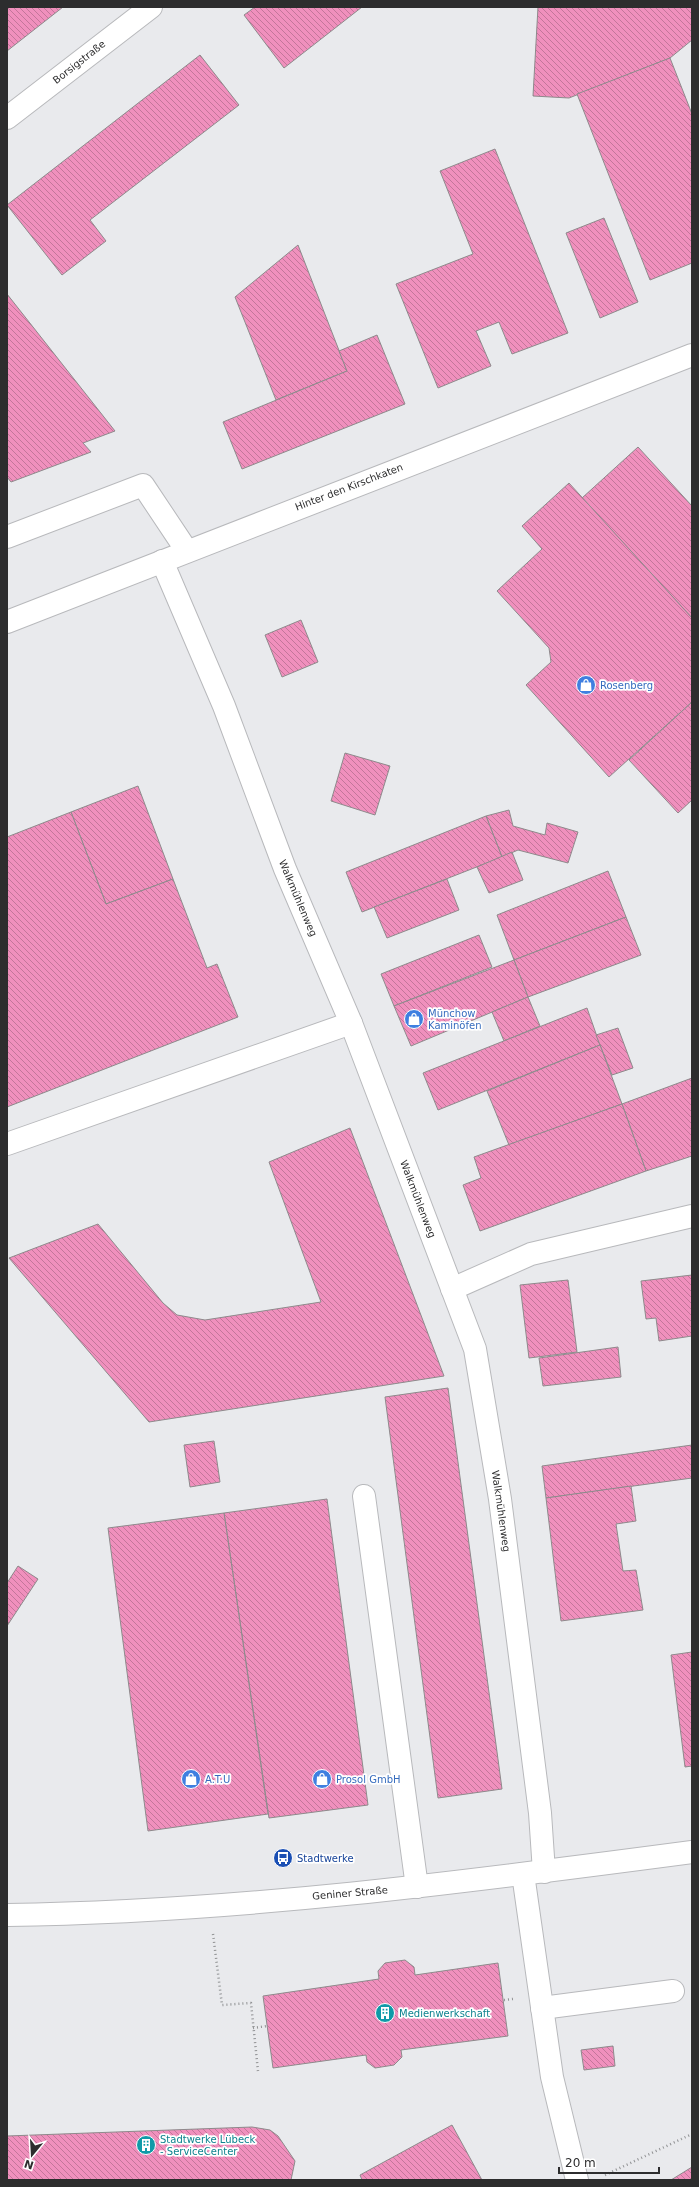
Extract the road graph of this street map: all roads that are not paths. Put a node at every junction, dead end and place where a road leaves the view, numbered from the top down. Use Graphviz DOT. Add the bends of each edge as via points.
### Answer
graph roads {
  1 [pos="151,7"];
  2 [pos="7,118"];
  3 [pos="692,356"];
  4 [pos="7,537"];
  5 [pos="187,551"];
  6 [pos="162,561"];
  7 [pos="7,622"];
  8 [pos="351,1023"];
  9 [pos="7,1144"];
  10 [pos="692,1216"];
  11 [pos="452,1289"];
  12 [pos="364,1496"];
  13 [pos="692,1852"];
  14 [pos="533,1873"];
  15 [pos="417,1887"];
  16 [pos="7,1915"];
  17 [pos="673,1991"];
  18 [pos="542,2008"];
  19 [pos="577,2180"];
  1 -- 2 [label="street, Borsigstraße"];
  3 -- 5 [label="street, Hinter den Kirschkaten"];
  4 -- 5 [label="street" via="143,486"];
  5 -- 6 [label="street, Hinter den Kirschkaten"];
  6 -- 7 [label="street, Hinter den Kirschkaten"];
  6 -- 8 [label="street, Walkmühlenweg" via="224,706 285,869"];
  8 -- 9 [label="street"];
  8 -- 11 [label="street, Walkmühlenweg"];
  10 -- 11 [label="street" via="531,1254"];
  11 -- 14 [label="street, Walkmühlenweg" via="475,1350 500,1499 540,1813"];
  12 -- 15 [label="street"];
  13 -- 14 [label="street, Geniner Straße"];
  14 -- 15 [label="street, Geniner Straße"];
  14 -- 18 [label="street, Walkmühlenweg"];
  15 -- 16 [label="street, Geniner Straße" via="101,1914"];
  17 -- 18 [label="street"];
  18 -- 19 [label="street, Walkmühlenweg" via="552,2077"];
}
